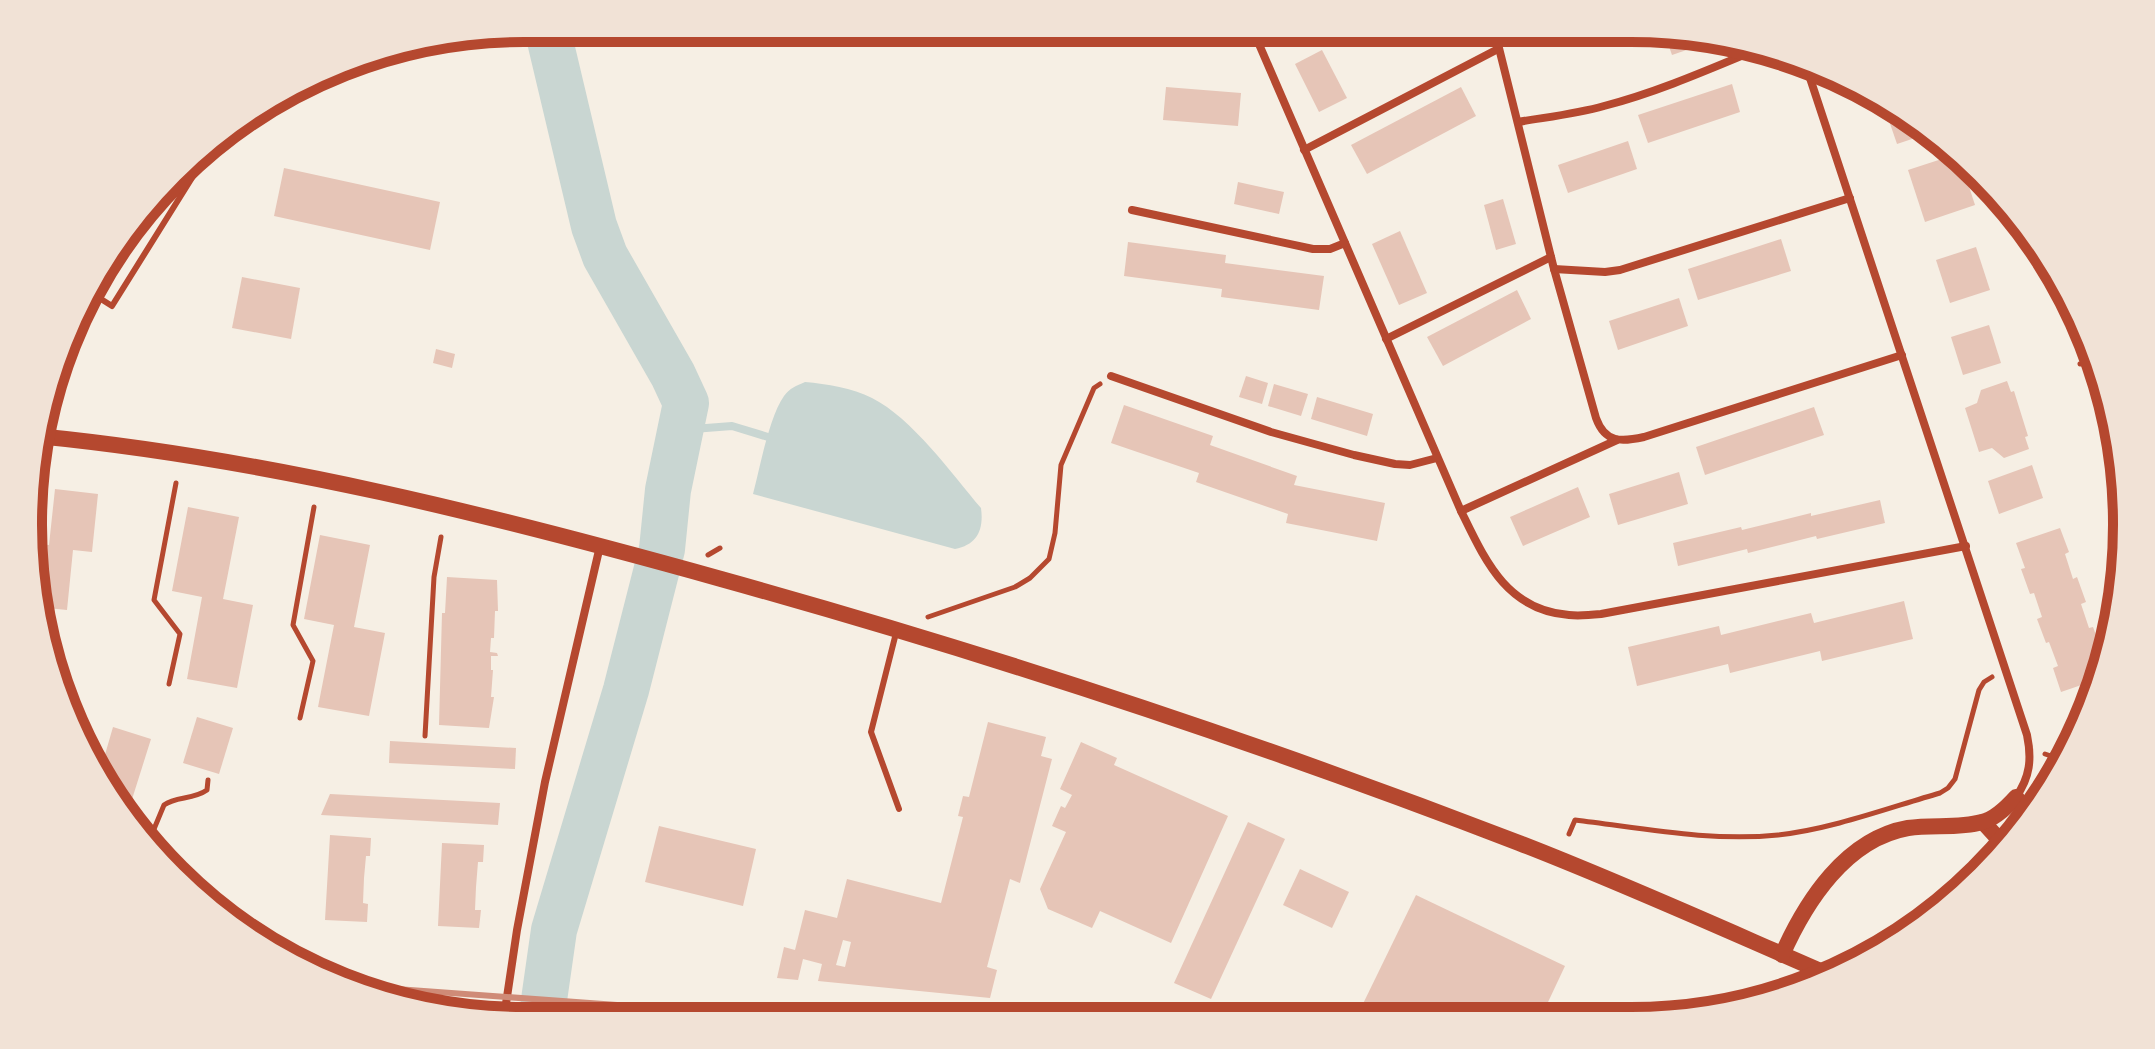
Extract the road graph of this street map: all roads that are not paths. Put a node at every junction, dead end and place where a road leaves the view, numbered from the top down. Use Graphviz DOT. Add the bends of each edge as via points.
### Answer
graph roads {
  1 [pos="1258,42"];
  2 [pos="1497,42"];
  3 [pos="1498,49"];
  4 [pos="1743,55"];
  5 [pos="1810,77"];
  6 [pos="1518,122"];
  7 [pos="1304,150"];
  8 [pos="196,171"];
  9 [pos="1850,198"];
  10 [pos="1132,210"];
  11 [pos="1345,243"];
  12 [pos="1551,257"];
  13 [pos="1554,269"];
  14 [pos="99,298"];
  15 [pos="1386,339"];
  16 [pos="1902,355"];
  17 [pos="1111,376"];
  18 [pos="50,438"];
  19 [pos="1617,440"];
  20 [pos="1437,458"];
  21 [pos="1461,511"];
  22 [pos="600,546"];
  23 [pos="1966,546"];
  24 [pos="897,629"];
  25 [pos="2016,797"];
  26 [pos="2022,806"];
  27 [pos="899,809"];
  28 [pos="1983,822"];
  29 [pos="1997,838"];
  30 [pos="1782,955"];
  31 [pos="1816,969"];
  32 [pos="506,1006"];
  1 -- 7 [label="street"];
  2 -- 3 [label="street"];
  3 -- 6 [label="street"];
  3 -- 7 [label="street"];
  4 -- 6 [label="street" via="1606,106"];
  5 -- 9 [label="street"];
  6 -- 12 [label="street"];
  7 -- 11 [label="street"];
  8 -- 14 [label="lane" via="112,306"];
  9 -- 13 [label="street" via="1620,270"];
  9 -- 16 [label="street"];
  10 -- 11 [label="street" via="1313,249"];
  11 -- 15 [label="street"];
  12 -- 13 [label="street"];
  12 -- 15 [label="street"];
  13 -- 19 [label="street" via="1599,427"];
  15 -- 20 [label="street"];
  16 -- 19 [label="street" via="1644,437"];
  16 -- 23 [label="street"];
  17 -- 20 [label="street" via="1354,455 1410,465"];
  18 -- 22 [label="main road" via="313,476"];
  19 -- 21 [label="street"];
  20 -- 21 [label="street"];
  21 -- 23 [label="street" via="1505,587 1547,611 1569,615 1601,614"];
  22 -- 24 [label="main road"];
  22 -- 32 [label="street" via="545,782"];
  23 -- 25 [label="street" via="2030,747 2028,776"];
  24 -- 27 [label="lane" via="871,732"];
  24 -- 30 [label="main road" via="1354,781 1524,845"];
  25 -- 26 [label="main road"];
  25 -- 28 [label="main road"];
  28 -- 29 [label="main road"];
  28 -- 30 [label="main road" via="1910,828 1860,848 1810,902"];
  30 -- 31 [label="main road"];
}
